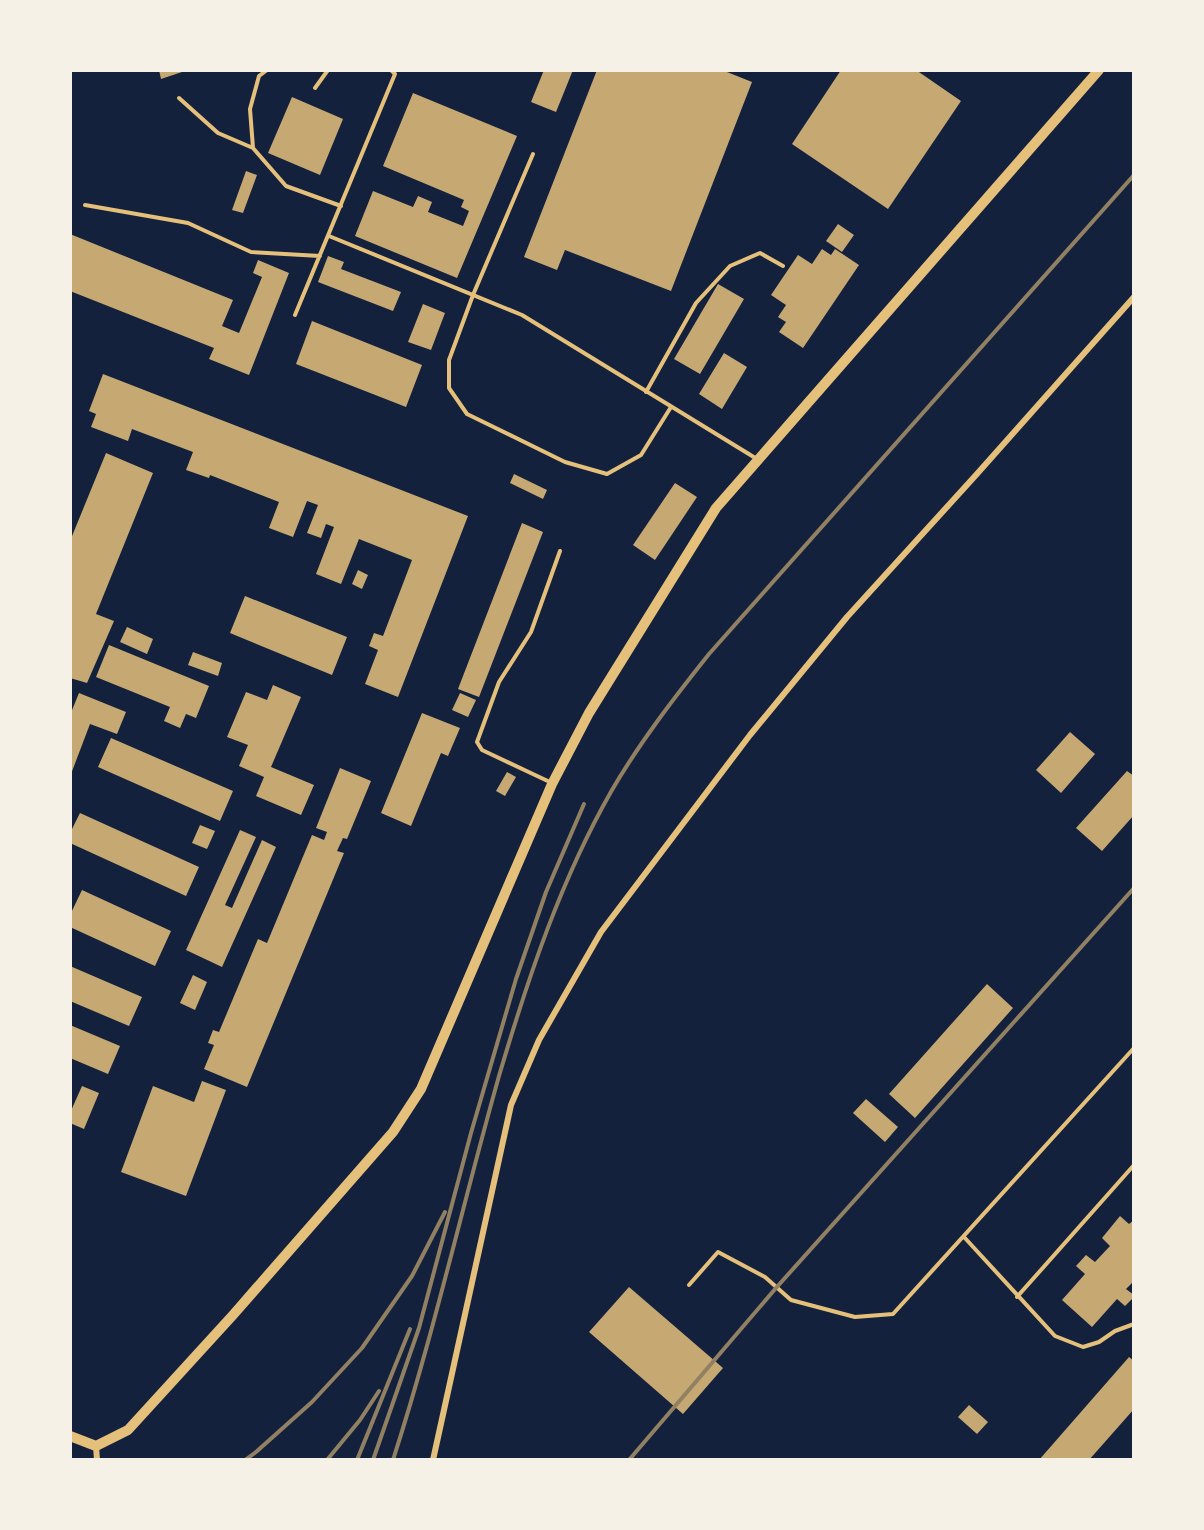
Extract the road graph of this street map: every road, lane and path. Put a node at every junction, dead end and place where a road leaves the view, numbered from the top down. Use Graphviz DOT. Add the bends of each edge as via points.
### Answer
graph roads {
  1 [pos="267,70"];
  2 [pos="328,70"];
  3 [pos="391,70"];
  4 [pos="1099,70"];
  5 [pos="315,88"];
  6 [pos="178,98"];
  7 [pos="253,148"];
  8 [pos="533,154"];
  9 [pos="85,205"];
  10 [pos="341,206"];
  11 [pos="329,236"];
  12 [pos="321,256"];
  13 [pos="783,266"];
  14 [pos="473,295"];
  15 [pos="1134,297"];
  16 [pos="295,315"];
  17 [pos="646,392"];
  18 [pos="671,407"];
  19 [pos="758,460"];
  20 [pos="560,551"];
  21 [pos="552,783"];
  22 [pos="1134,1048"];
  23 [pos="1134,1166"];
  24 [pos="964,1237"];
  25 [pos="689,1285"];
  26 [pos="1017,1297"];
  27 [pos="1134,1324"];
  28 [pos="70,1436"];
  29 [pos="96,1446"];
  30 [pos="97,1460"];
  31 [pos="433,1460"];
  1 -- 7 [label="lane" via="259,76 250,109"];
  2 -- 5 [label="lane"];
  3 -- 10 [label="lane" via="395,74"];
  4 -- 19 [label="street"];
  6 -- 7 [label="lane" via="218,133"];
  7 -- 10 [label="lane" via="286,186"];
  8 -- 14 [label="lane"];
  9 -- 12 [label="lane" via="188,223 251,252"];
  10 -- 11 [label="lane"];
  11 -- 12 [label="lane"];
  11 -- 14 [label="lane"];
  12 -- 16 [label="lane"];
  13 -- 17 [label="lane" via="760,253 730,266 696,303"];
  14 -- 17 [label="lane" via="522,315"];
  14 -- 18 [label="lane" via="449,360 449,388 467,414 565,462 607,474 641,455"];
  15 -- 31 [label="street" via="847,617 750,735 601,932 548,1021 512,1105"];
  17 -- 18 [label="lane"];
  18 -- 19 [label="lane"];
  19 -- 21 [label="street" via="716,508 589,713"];
  20 -- 21 [label="lane" via="531,632 499,682 477,742 482,750"];
  21 -- 29 [label="street" via="421,1089 393,1132 128,1430"];
  22 -- 24 [label="lane"];
  23 -- 26 [label="lane"];
  24 -- 25 [label="lane" via="893,1314 855,1317 791,1300 765,1277 718,1252"];
  24 -- 26 [label="lane"];
  26 -- 27 [label="lane" via="1055,1336 1083,1347"];
  28 -- 29 [label="street"];
  29 -- 30 [label="street"];
}
